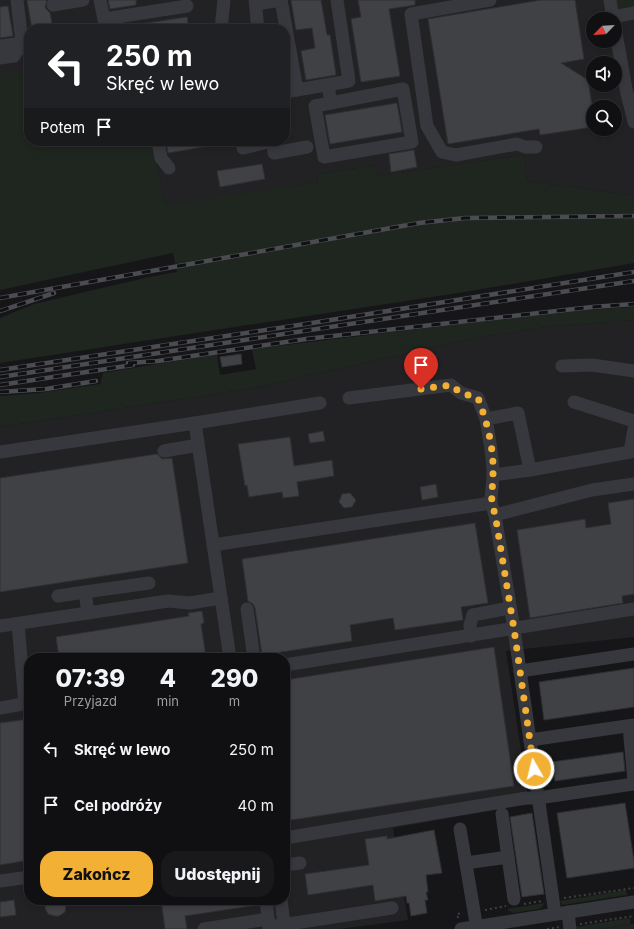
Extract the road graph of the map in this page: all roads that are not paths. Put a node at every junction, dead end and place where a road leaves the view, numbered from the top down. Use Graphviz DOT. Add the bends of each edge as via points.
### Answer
graph roads {
  1 [pos="17,0"];
  2 [pos="83,0"];
  3 [pos="100,0"];
  4 [pos="224,0"];
  5 [pos="281,0"];
  6 [pos="338,0"];
  7 [pos="490,0"];
  8 [pos="610,0"];
  9 [pos="256,2"];
  10 [pos="53,5"];
  11 [pos="187,6"];
  12 [pos="612,12"];
  13 [pos="634,13"];
  14 [pos="622,18"];
  15 [pos="105,24"];
  16 [pos="222,24"];
  17 [pos="258,24"];
  18 [pos="285,24"];
  19 [pos="22,42"];
  20 [pos="0,46"];
  21 [pos="619,48"];
  22 [pos="0,58"];
  23 [pos="290,78"];
  24 [pos="328,84"];
  25 [pos="291,91"];
  26 [pos="331,104"];
  27 [pos="634,122"];
  28 [pos="159,146"];
  29 [pos="252,146"];
  30 [pos="273,146"];
  31 [pos="306,147"];
  32 [pos="243,148"];
  33 [pos="536,148"];
  34 [pos="169,168"];
  35 [pos="562,366"];
  36 [pos="634,372"];
  37 [pos="349,398"];
  38 [pos="574,402"];
  39 [pos="320,403"];
  40 [pos="486,420"];
  41 [pos="634,421"];
  42 [pos="195,423"];
  43 [pos="634,429"];
  44 [pos="198,445"];
  45 [pos="164,451"];
  46 [pos="0,452"];
  47 [pos="530,470"];
  48 [pos="494,475"];
  49 [pos="634,484"];
  50 [pos="493,509"];
  51 [pos="213,545"];
  52 [pos="150,583"];
  53 [pos="85,592"];
  54 [pos="58,596"];
  55 [pos="221,598"];
  56 [pos="510,608"];
  57 [pos="246,609"];
  58 [pos="634,609"];
  59 [pos="88,613"];
  60 [pos="18,624"];
  61 [pos="0,626"];
  62 [pos="514,629"];
  63 [pos="471,636"];
  64 [pos="229,653"];
  65 [pos="253,653"];
  66 [pos="634,654"];
  67 [pos="290,664"];
  68 [pos="520,672"];
  69 [pos="24,677"];
  70 [pos="24,704"];
  71 [pos="0,708"];
  72 [pos="631,725"];
  73 [pos="530,740"];
  74 [pos="634,783"];
  75 [pos="538,798"];
  76 [pos="502,814"];
  77 [pos="460,829"];
  78 [pos="290,837"];
  79 [pos="508,858"];
  80 [pos="300,863"];
  81 [pos="466,863"];
  82 [pos="290,864"];
  83 [pos="24,878"];
  84 [pos="0,881"];
  85 [pos="514,899"];
  86 [pos="267,905"];
  87 [pos="282,905"];
  88 [pos="392,908"];
  89 [pos="634,912"];
  90 [pos="561,913"];
  91 [pos="284,924"];
  92 [pos="269,925"];
  93 [pos="570,927"];
  94 [pos="477,928"];
  95 [pos="204,929"];
  96 [pos="461,929"];
  1 -- 19 [label="street"];
  2 -- 10 [label="street"];
  3 -- 15 [label="street"];
  4 -- 16 [label="street"];
  5 -- 9 [label="street"];
  5 -- 18 [label="street"];
  6 -- 24 [label="street" via="350,81"];
  7 -- 33 [label="street" via="411,14 427,126 442,152 456,155 517,144"];
  8 -- 12 [label="street"];
  9 -- 17 [label="street"];
  11 -- 15 [label="street"];
  13 -- 14 [label="street"];
  19 -- 20 [label="street"];
  19 -- 22 [label="street" via="14,56"];
  21 -- 27 [label="street"];
  23 -- 25 [label="street"];
  24 -- 25 [label="street"];
  24 -- 26 [label="street"];
  26 -- 26 [label="street" via="403,89 412,142 324,157 315,106"];
  28 -- 34 [label="street" via="161,158"];
  29 -- 32 [label="street"];
  30 -- 31 [label="street" via="274,153"];
  35 -- 36 [label="street" via="592,364"];
  37 -- 40 [label="street" via="451,385 461,393 478,398"];
  38 -- 41 [label="street"];
  39 -- 42 [label="street"];
  40 -- 47 [label="street" via="518,413"];
  40 -- 48 [label="street"];
  42 -- 44 [label="street"];
  42 -- 46 [label="street"];
  43 -- 47 [label="street" via="630,452"];
  44 -- 45 [label="street"];
  44 -- 51 [label="street"];
  47 -- 48 [label="street"];
  48 -- 50 [label="street" via="491,494"];
  49 -- 50 [label="street"];
  50 -- 51 [label="street"];
  50 -- 56 [label="street"];
  51 -- 55 [label="street"];
  52 -- 53 [label="street"];
  53 -- 54 [label="street"];
  53 -- 59 [label="street"];
  55 -- 59 [label="street" via="190,603 168,601"];
  55 -- 64 [label="street"];
  56 -- 62 [label="street"];
  56 -- 63 [label="street" via="473,615"];
  57 -- 65 [label="street"];
  58 -- 62 [label="street"];
  59 -- 60 [label="street"];
  60 -- 61 [label="street"];
  60 -- 69 [label="street"];
  62 -- 63 [label="street"];
  62 -- 68 [label="street"];
  63 -- 67 [label="street"];
  66 -- 68 [label="street"];
  68 -- 73 [label="street"];
  70 -- 71 [label="street"];
  72 -- 73 [label="street"];
  72 -- 74 [label="street"];
  73 -- 75 [label="street"];
  74 -- 75 [label="street"];
  75 -- 78 [label="street"];
  75 -- 90 [label="street"];
  76 -- 79 [label="street"];
  77 -- 81 [label="street"];
  79 -- 81 [label="street"];
  79 -- 85 [label="street"];
  80 -- 82 [label="street"];
  81 -- 94 [label="street"];
  83 -- 84 [label="street"];
  86 -- 92 [label="street"];
  87 -- 91 [label="street"];
  88 -- 91 [label="street"];
  89 -- 90 [label="street"];
  90 -- 93 [label="street"];
  90 -- 94 [label="street"];
  91 -- 92 [label="street"];
  92 -- 95 [label="street"];
  94 -- 96 [label="street"];
}
